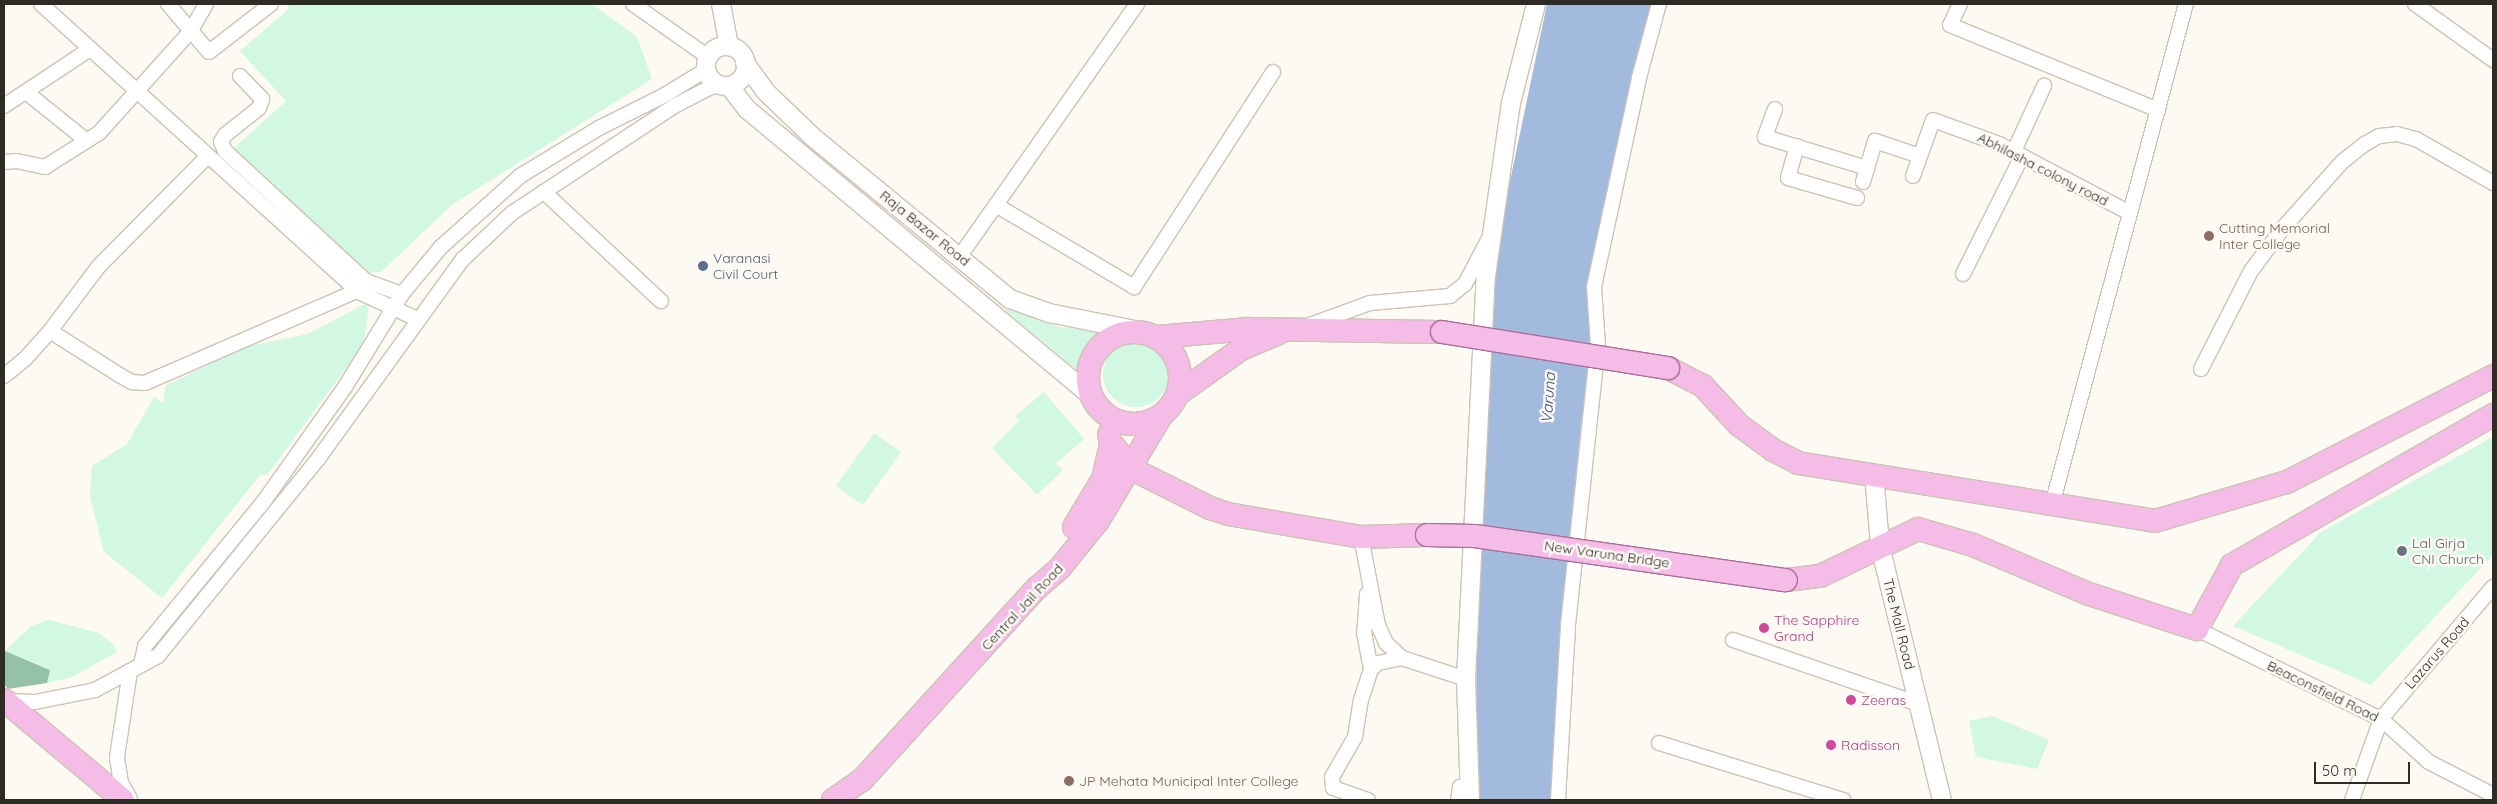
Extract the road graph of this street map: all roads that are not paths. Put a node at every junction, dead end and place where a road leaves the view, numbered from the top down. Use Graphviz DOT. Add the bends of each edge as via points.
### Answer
graph roads {
  1 [pos="41,4"];
  2 [pos="168,4"];
  3 [pos="206,4"];
  4 [pos="272,4"];
  5 [pos="633,4"];
  6 [pos="721,4"];
  7 [pos="1137,4"];
  8 [pos="1536,4"];
  9 [pos="1659,4"];
  10 [pos="1960,4"];
  11 [pos="2186,4"];
  12 [pos="2415,4"];
  13 [pos="190,32"];
  14 [pos="728,46"];
  15 [pos="90,49"];
  16 [pos="2493,60"];
  17 [pos="707,63"];
  18 [pos="745,63"];
  19 [pos="1273,72"];
  20 [pos="240,76"];
  21 [pos="723,85"];
  22 [pos="2044,86"];
  23 [pos="26,92"];
  24 [pos="136,92"];
  25 [pos="4,106"];
  26 [pos="1775,109"];
  27 [pos="2158,110"];
  28 [pos="86,141"];
  29 [pos="1797,146"];
  30 [pos="2018,154"];
  31 [pos="208,156"];
  32 [pos="1920,156"];
  33 [pos="4,162"];
  34 [pos="1867,168"];
  35 [pos="1913,176"];
  36 [pos="1863,182"];
  37 [pos="2493,183"];
  38 [pos="544,192"];
  39 [pos="1857,198"];
  40 [pos="996,205"];
  41 [pos="2130,213"];
  42 [pos="1491,233"];
  43 [pos="960,256"];
  44 [pos="1963,274"];
  45 [pos="357,291"];
  46 [pos="402,294"];
  47 [pos="661,301"];
  48 [pos="394,307"];
  49 [pos="417,319"];
  50 [pos="1295,329"];
  51 [pos="50,331"];
  52 [pos="1148,334"];
  53 [pos="2201,369"];
  54 [pos="4,376"];
  55 [pos="2493,376"];
  56 [pos="1178,394"];
  57 [pos="1091,396"];
  58 [pos="1105,414"];
  59 [pos="2493,415"];
  60 [pos="1161,416"];
  61 [pos="1111,443"];
  62 [pos="1132,469"];
  63 [pos="1874,474"];
  64 [pos="2052,504"];
  65 [pos="1361,536"];
  66 [pos="1880,546"];
  67 [pos="1368,581"];
  68 [pos="2493,587"];
  69 [pos="1037,588"];
  70 [pos="2197,629"];
  71 [pos="1733,640"];
  72 [pos="1402,658"];
  73 [pos="135,668"];
  74 [pos="1371,669"];
  75 [pos="1466,679"];
  76 [pos="4,700"];
  77 [pos="1919,704"];
  78 [pos="2381,719"];
  79 [pos="1659,743"];
  80 [pos="862,780"];
  81 [pos="1470,793"];
  82 [pos="2493,795"];
  83 [pos="123,800"];
  84 [pos="131,800"];
  85 [pos="833,800"];
  86 [pos="845,800"];
  87 [pos="1368,800"];
  88 [pos="1458,800"];
  89 [pos="1558,800"];
  90 [pos="1843,800"];
  91 [pos="1942,800"];
  92 [pos="2352,800"];
  1 -- 15 [label="street"];
  2 -- 13 [label="street"];
  3 -- 13 [label="street"];
  4 -- 13 [label="street" via="209,52"];
  5 -- 17 [label="street"];
  6 -- 14 [label="street"];
  7 -- 40 [label="street"];
  8 -- 42 [label="street" via="1511,103"];
  9 -- 89 [label="street" via="1639,78 1594,287 1598,345 1568,625"];
  10 -- 27 [label="street" via="1950,25"];
  11 -- 27 [label="street"];
  12 -- 16 [label="street"];
  13 -- 24 [label="street"];
  14 -- 17 [label="street" via="716,48"];
  14 -- 18 [label="street" via="740,52"];
  15 -- 23 [label="street"];
  15 -- 24 [label="street"];
  17 -- 21 [label="street"];
  17 -- 46 [label="street" via="663,96 599,128 520,176 468,221"];
  18 -- 21 [label="street" via="744,75"];
  18 -- 43 [label="street, Raja Bazar Road" via="766,92 807,131"];
  19 -- 40 [label="street" via="1134,287"];
  20 -- 46 [label="street" via="262,99 259,108 221,142 225,151 366,281"];
  21 -- 38 [label="street" via="676,105"];
  21 -- 57 [label="street" via="748,110"];
  22 -- 30 [label="street"];
  23 -- 25 [label="street"];
  23 -- 28 [label="street"];
  24 -- 28 [label="street" via="100,133"];
  24 -- 31 [label="street"];
  26 -- 29 [label="street" via="1765,137"];
  27 -- 41 [label="street"];
  28 -- 33 [label="street" via="45,167"];
  29 -- 34 [label="street"];
  29 -- 39 [label="street" via="1788,178"];
  30 -- 32 [label="street, Abhilasha colony road" via="1933,120"];
  30 -- 41 [label="street, Abhilasha colony road"];
  30 -- 44 [label="street"];
  31 -- 45 [label="street"];
  31 -- 51 [label="street" via="99,266"];
  32 -- 34 [label="street" via="1875,140"];
  32 -- 35 [label="street, Abhilasha colony road"];
  34 -- 36 [label="street"];
  37 -- 53 [label="street" via="2416,139 2397,134 2379,136 2365,144 2343,161 2251,271"];
  38 -- 47 [label="street"];
  38 -- 49 [label="street" via="512,213 463,259"];
  40 -- 43 [label="street"];
  41 -- 64 [label="street"];
  42 -- 50 [label="street" via="1465,284 1450,296 1370,303"];
  42 -- 75 [label="street" via="1486,276"];
  43 -- 52 [label="street, Raja Bazar Road" via="992,286 1028,308"];
  45 -- 48 [label="street"];
  45 -- 51 [label="street" via="146,382 132,382"];
  46 -- 48 [label="street"];
  48 -- 49 [label="street"];
  48 -- 73 [label="street" via="345,387 264,501 145,646"];
  49 -- 73 [label="street" via="318,459 158,656"];
  50 -- 52 [label="main road"];
  50 -- 56 [label="main road" via="1241,349"];
  50 -- 63 [label="main road, bridge" via="1442,332 1668,368 1702,386 1739,425 1772,450 1798,463"];
  51 -- 54 [label="street"];
  52 -- 56 [label="main road" via="1176,357 1181,375"];
  52 -- 57 [label="main road" via="1113,336 1098,350 1089,368"];
  55 -- 64 [label="main road" via="2287,482 2155,521"];
  56 -- 60 [label="main road"];
  57 -- 58 [label="main road"];
  58 -- 60 [label="main road" via="1133,425"];
  58 -- 61 [label="main road"];
  59 -- 70 [label="main road" via="2232,565"];
  60 -- 62 [label="main road, Central Jail Road"];
  61 -- 62 [label="main road"];
  61 -- 69 [label="main road" via="1102,479 1089,506 1047,564"];
  62 -- 65 [label="main road, New Varuna Bridge" via="1219,511"];
  62 -- 69 [label="main road, Central Jail Road" via="1098,521 1060,569"];
  63 -- 64 [label="main road"];
  63 -- 66 [label="street, The Mall Road"];
  65 -- 66 [label="main road, New Varuna Bridge, bridge" via="1475,536 1786,580 1820,576"];
  65 -- 67 [label="street"];
  66 -- 70 [label="main road, New Varuna Bridge" via="1918,529 1973,545 2089,594"];
  66 -- 77 [label="street, The Mall Road"];
  67 -- 72 [label="street" via="1383,637"];
  67 -- 74 [label="street" via="1364,633"];
  68 -- 78 [label="street, Lazarus Road"];
  69 -- 80 [label="main road, Central Jail Road"];
  70 -- 78 [label="street, Beaconsfield Road"];
  71 -- 77 [label="street"];
  72 -- 74 [label="street" via="1378,663"];
  72 -- 75 [label="street"];
  73 -- 76 [label="street" via="83,693 35,702"];
  73 -- 84 [label="street" via="117,757 121,782"];
  74 -- 87 [label="street" via="1361,700 1355,737 1332,783 1341,792"];
  75 -- 81 [label="street"];
  76 -- 83 [label="main road"];
  77 -- 91 [label="street, The Mall Road"];
  78 -- 82 [label="street, Beaconsfield Road" via="2429,762"];
  78 -- 92 [label="street"];
  79 -- 90 [label="street"];
  80 -- 85 [label="main road, Central Jail Road"];
  80 -- 86 [label="street, Central Jail Road"];
  81 -- 88 [label="street" via="1460,788"];
}
